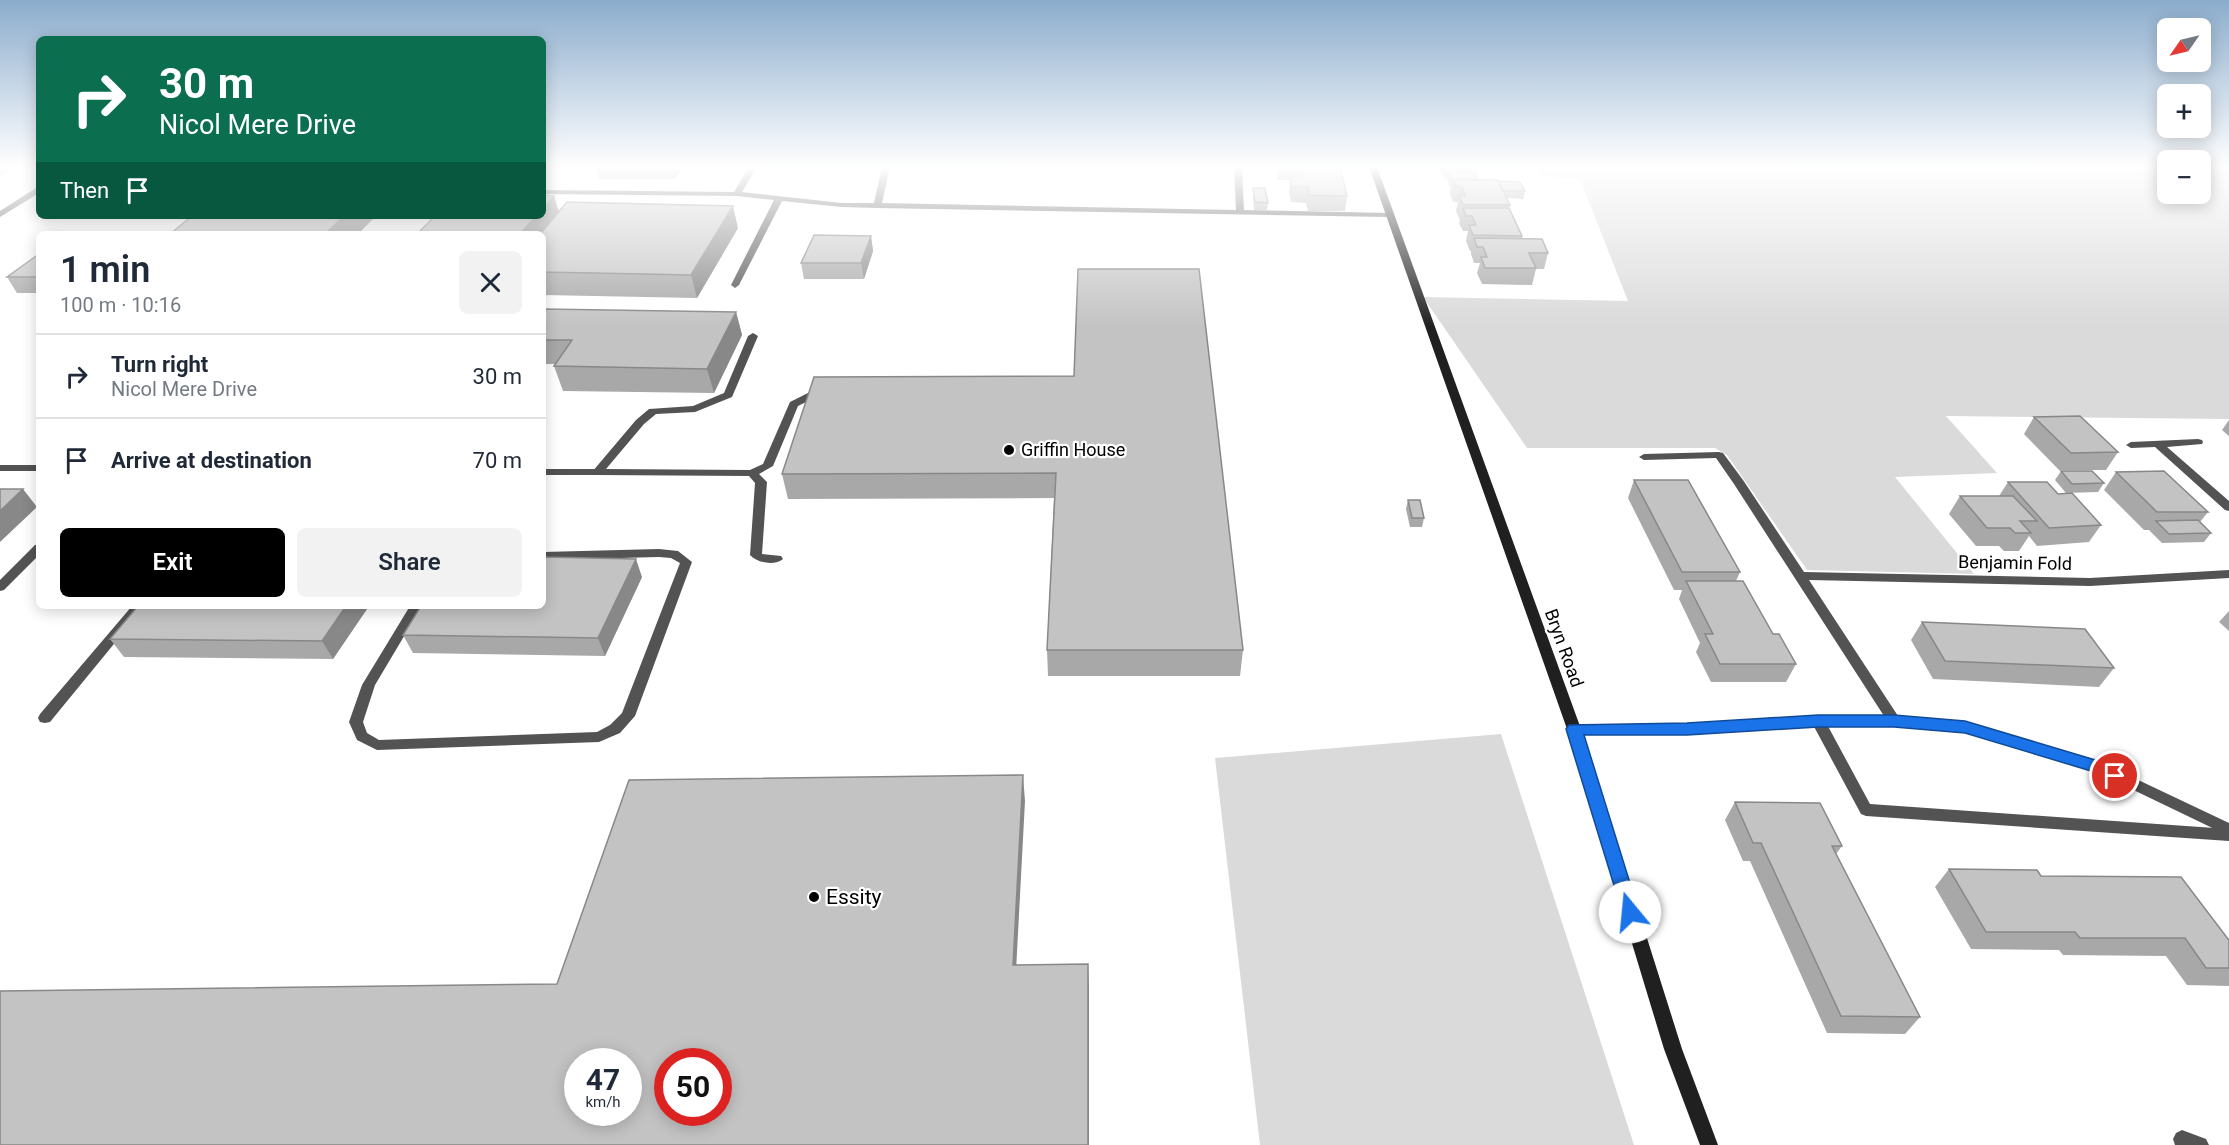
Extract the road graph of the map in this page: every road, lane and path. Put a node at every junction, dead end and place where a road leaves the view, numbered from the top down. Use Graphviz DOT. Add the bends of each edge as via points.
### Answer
graph roads {
  1 [pos="768,220"];
  2 [pos="1392,220"];
  3 [pos="735,285"];
  4 [pos="753,336"];
  5 [pos="830,391"];
  6 [pos="2198,442"];
  7 [pos="2158,444"];
  8 [pos="2131,445"];
  9 [pos="1644,457"];
  10 [pos="0,468"];
  11 [pos="36,468"];
  12 [pos="546,472"];
  13 [pos="597,472"];
  14 [pos="752,473"];
  15 [pos="2229,507"];
  16 [pos="36,551"];
  17 [pos="546,556"];
  18 [pos="777,559"];
  19 [pos="2229,574"];
  20 [pos="1800,576"];
  21 [pos="0,587"];
  22 [pos="137,609"];
  23 [pos="414,609"];
  24 [pos="45,718"];
  25 [pos="1818,721"];
  26 [pos="1894,721"];
  27 [pos="1574,729"];
  28 [pos="2229,830"];
  29 [pos="2229,835"];
  30 [pos="2182,1139"];
  31 [pos="1709,1145"];
  32 [pos="2200,1145"];
  1 -- 3 [label="street"];
  2 -- 27 [label="main road, Bryn Road"];
  4 -- 13 [label="street" via="728,396 695,409 653,411"];
  5 -- 14 [label="street" via="821,391 794,404 768,466"];
  6 -- 7 [label="street"];
  7 -- 8 [label="street"];
  7 -- 15 [label="street"];
  9 -- 20 [label="street" via="1719,455"];
  10 -- 11 [label="street"];
  12 -- 13 [label="street"];
  13 -- 14 [label="street"];
  14 -- 18 [label="street" via="761,482 756,555"];
  16 -- 21 [label="street"];
  17 -- 23 [label="street" via="660,553 674,554 686,562 628,716 615,729 599,736 377,745 362,736 356,722 369,685"];
  19 -- 20 [label="street, Benjamin Fold" via="2090,582"];
  20 -- 26 [label="street"];
  22 -- 24 [label="street"];
  25 -- 26 [label="street"];
  25 -- 27 [label="street" via="1687,729"];
  25 -- 29 [label="street" via="1866,810"];
  26 -- 28 [label="street" via="1965,727 2096,766"];
  27 -- 31 [label="main road, Bryn Road" via="1673,1049"];
  30 -- 32 [label="street"];
}
